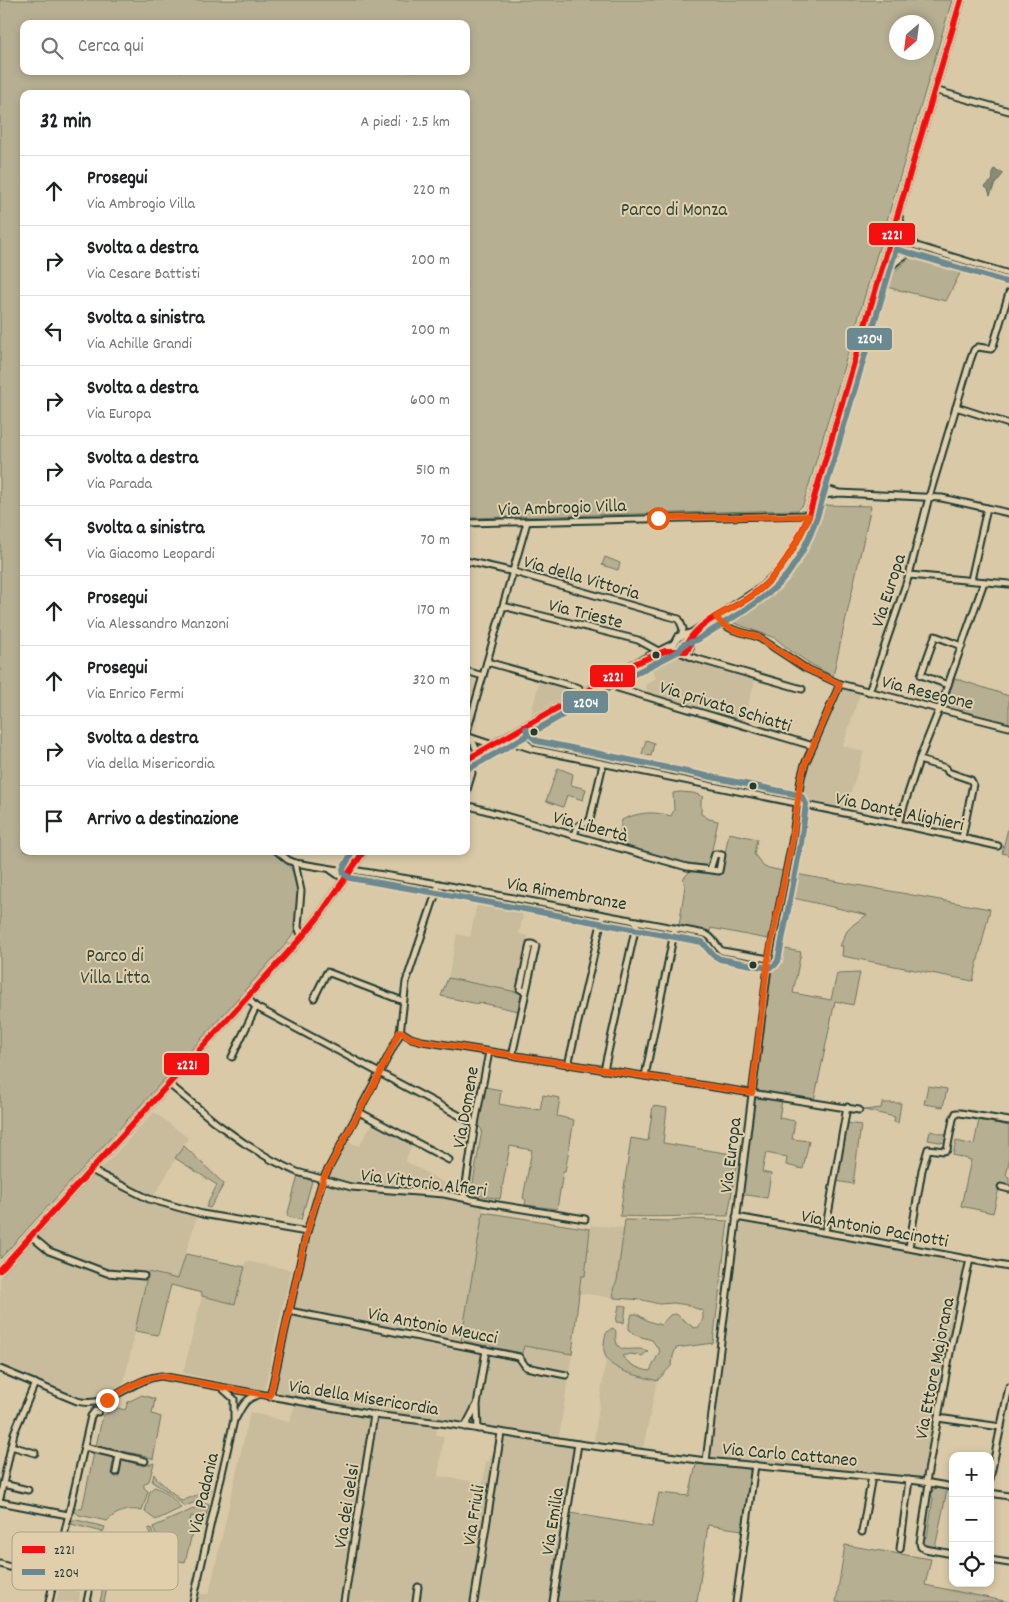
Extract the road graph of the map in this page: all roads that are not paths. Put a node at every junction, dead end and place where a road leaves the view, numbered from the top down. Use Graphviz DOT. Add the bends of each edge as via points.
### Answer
graph roads {
  1 [pos="961,0"];
  2 [pos="934,90"];
  3 [pos="1009,111"];
  4 [pos="898,212"];
  5 [pos="890,241"];
  6 [pos="915,249"];
  7 [pos="948,259"];
  8 [pos="1009,274"];
  9 [pos="1009,280"];
  10 [pos="878,283"];
  11 [pos="1009,293"];
  12 [pos="956,406"];
  13 [pos="1009,424"];
  14 [pos="816,489"];
  15 [pos="929,497"];
  16 [pos="987,508"];
  17 [pos="1009,513"];
  18 [pos="809,516"];
  19 [pos="527,522"];
  20 [pos="470,524"];
  21 [pos="470,562"];
  22 [pos="514,572"];
  23 [pos="909,576"];
  24 [pos="971,580"];
  25 [pos="984,582"];
  26 [pos="1009,584"];
  27 [pos="503,606"];
  28 [pos="716,617"];
  29 [pos="687,637"];
  30 [pos="962,646"];
  31 [pos="677,649"];
  32 [pos="657,653"];
  33 [pos="694,658"];
  34 [pos="487,662"];
  35 [pos="470,672"];
  36 [pos="483,676"];
  37 [pos="601,683"];
  38 [pos="840,684"];
  39 [pos="948,685"];
  40 [pos="579,688"];
  41 [pos="802,689"];
  42 [pos="870,692"];
  43 [pos="939,710"];
  44 [pos="470,721"];
  45 [pos="1009,727"];
  46 [pos="518,732"];
  47 [pos="470,737"];
  48 [pos="506,738"];
  49 [pos="470,740"];
  50 [pos="492,745"];
  51 [pos="813,746"];
  52 [pos="533,749"];
  53 [pos="478,753"];
  54 [pos="470,758"];
  55 [pos="919,760"];
  56 [pos="603,764"];
  57 [pos="472,772"];
  58 [pos="470,779"];
  59 [pos="797,804"];
  60 [pos="470,807"];
  61 [pos="898,824"];
  62 [pos="574,836"];
  63 [pos="962,838"];
  64 [pos="998,846"];
  65 [pos="282,855"];
  66 [pos="361,855"];
  67 [pos="296,863"];
  68 [pos="328,869"];
  69 [pos="352,870"];
  70 [pos="710,870"];
  71 [pos="344,882"];
  72 [pos="439,884"];
  73 [pos="603,915"];
  74 [pos="637,921"];
  75 [pos="675,928"];
  76 [pos="302,937"];
  77 [pos="768,959"];
  78 [pos="526,992"];
  79 [pos="248,998"];
  80 [pos="314,998"];
  81 [pos="403,1000"];
  82 [pos="256,1008"];
  83 [pos="400,1031"];
  84 [pos="489,1052"];
  85 [pos="512,1056"];
  86 [pos="232,1057"];
  87 [pos="568,1065"];
  88 [pos="604,1070"];
  89 [pos="380,1073"];
  90 [pos="645,1076"];
  91 [pos="169,1084"];
  92 [pos="752,1093"];
  93 [pos="848,1108"];
  94 [pos="859,1110"];
  95 [pos="359,1112"];
  96 [pos="1009,1121"];
  97 [pos="475,1124"];
  98 [pos="449,1160"];
  99 [pos="91,1170"];
  100 [pos="323,1179"];
  101 [pos="1001,1187"];
  102 [pos="1009,1189"];
  103 [pos="464,1197"];
  104 [pos="736,1217"];
  105 [pos="585,1219"];
  106 [pos="307,1232"];
  107 [pos="825,1232"];
  108 [pos="31,1236"];
  109 [pos="909,1248"];
  110 [pos="970,1259"];
  111 [pos="1009,1267"];
  112 [pos="0,1270"];
  113 [pos="144,1276"];
  114 [pos="289,1311"];
  115 [pos="486,1350"];
  116 [pos="0,1369"];
  117 [pos="566,1375"];
  118 [pos="34,1383"];
  119 [pos="221,1387"];
  120 [pos="1009,1387"];
  121 [pos="241,1391"];
  122 [pos="258,1394"];
  123 [pos="270,1396"];
  124 [pos="234,1405"];
  125 [pos="477,1405"];
  126 [pos="242,1406"];
  127 [pos="98,1412"];
  128 [pos="374,1414"];
  129 [pos="938,1418"];
  130 [pos="234,1420"];
  131 [pos="465,1427"];
  132 [pos="1001,1427"];
  133 [pos="478,1429"];
  134 [pos="501,1433"];
  135 [pos="578,1444"];
  136 [pos="11,1446"];
  137 [pos="84,1447"];
  138 [pos="36,1453"];
  139 [pos="119,1455"];
  140 [pos="994,1460"];
  141 [pos="145,1461"];
  142 [pos="706,1461"];
  143 [pos="756,1465"];
  144 [pos="116,1472"];
  145 [pos="872,1476"];
  146 [pos="909,1480"];
  147 [pos="928,1482"];
  148 [pos="3,1484"];
  149 [pos="949,1485"];
  150 [pos="28,1490"];
  151 [pos="994,1493"];
  152 [pos="1009,1496"];
  153 [pos="0,1498"];
  154 [pos="0,1502"];
  155 [pos="68,1515"];
  156 [pos="64,1532"];
  157 [pos="862,1532"];
  158 [pos="900,1549"];
  159 [pos="949,1553"];
  160 [pos="994,1560"];
  161 [pos="1009,1562"];
  162 [pos="0,1564"];
  163 [pos="12,1568"];
  164 [pos="418,1586"];
  165 [pos="90,1592"];
  166 [pos="88,1602"];
  167 [pos="193,1602"];
  168 [pos="344,1602"];
  169 [pos="416,1602"];
  170 [pos="474,1602"];
  171 [pos="553,1602"];
  172 [pos="736,1602"];
  1 -- 2 [label="main road"];
  2 -- 3 [label="street"];
  2 -- 4 [label="main road"];
  4 -- 5 [label="main road"];
  4 -- 6 [label="street" via="904,232"];
  5 -- 6 [label="street"];
  5 -- 10 [label="main road"];
  6 -- 7 [label="street"];
  6 -- 10 [label="street" via="897,262"];
  7 -- 8 [label="street"];
  7 -- 9 [label="street"];
  10 -- 14 [label="main road"];
  11 -- 12 [label="street, Via Europa" via="993,346 991,349 978,347 974,350"];
  12 -- 13 [label="street"];
  12 -- 15 [label="street, Via Europa"];
  14 -- 15 [label="street"];
  14 -- 18 [label="main road"];
  15 -- 16 [label="street"];
  15 -- 23 [label="street, Via Europa"];
  16 -- 17 [label="street"];
  16 -- 24 [label="street"];
  18 -- 19 [label="street, Via Ambrogio Villa"];
  18 -- 28 [label="main road" via="794,548 770,580"];
  19 -- 20 [label="street, Via Ambrogio Villa"];
  19 -- 22 [label="street"];
  21 -- 22 [label="street, Via della Vittoria"];
  22 -- 27 [label="street"];
  22 -- 29 [label="street, Via della Vittoria" via="679,619"];
  23 -- 24 [label="street"];
  23 -- 42 [label="street, Via Europa"];
  24 -- 25 [label="street"];
  25 -- 26 [label="street"];
  25 -- 30 [label="street"];
  27 -- 32 [label="street, Via Trieste" via="638,640"];
  27 -- 34 [label="street"];
  28 -- 29 [label="main road"];
  28 -- 38 [label="street, Via Resegone" via="722,624 758,637 805,668"];
  29 -- 31 [label="main road" via="676,638"];
  29 -- 31 [label="main road" via="687,651"];
  29 -- 33 [label="street"];
  30 -- 39 [label="street"];
  30 -- 39 [label="street" via="935,636 921,675"];
  31 -- 32 [label="main road"];
  31 -- 33 [label="street"];
  32 -- 37 [label="main road"];
  33 -- 41 [label="street"];
  34 -- 36 [label="street"];
  34 -- 40 [label="street"];
  35 -- 36 [label="street"];
  36 -- 44 [label="street"];
  37 -- 46 [label="main road"];
  37 -- 51 [label="street, Via privata Schiatti"];
  38 -- 42 [label="street, Via Resegone"];
  38 -- 51 [label="street, Via Europa"];
  39 -- 43 [label="street"];
  42 -- 43 [label="street, Via Resegone"];
  43 -- 45 [label="street, Via Resegone"];
  43 -- 55 [label="street"];
  46 -- 48 [label="main road"];
  46 -- 52 [label="street"];
  47 -- 50 [label="street"];
  48 -- 50 [label="main road"];
  48 -- 52 [label="street, Via Dante Alighieri"];
  49 -- 53 [label="street"];
  50 -- 53 [label="main road"];
  51 -- 59 [label="street, Via Europa" via="801,778"];
  52 -- 56 [label="street, Via Dante Alighieri"];
  53 -- 54 [label="main road"];
  55 -- 61 [label="street"];
  55 -- 63 [label="street" via="971,780 973,784"];
  56 -- 59 [label="street, Via Dante Alighieri"];
  56 -- 62 [label="street" via="590,820 576,828"];
  57 -- 58 [label="street"];
  59 -- 61 [label="street, Via Dante Alighieri"];
  59 -- 77 [label="street, Via Europa"];
  60 -- 62 [label="street, Via Libertà"];
  61 -- 63 [label="street, Via Dante Alighieri"];
  62 -- 70 [label="street, Via Libertà" via="687,867"];
  63 -- 64 [label="street, Via Dante Alighieri"];
  65 -- 67 [label="street"];
  66 -- 69 [label="main road"];
  67 -- 68 [label="street, Via Rimembranze"];
  67 -- 76 [label="street" via="301,891 298,927"];
  68 -- 69 [label="street, Via Rimembranze"];
  68 -- 71 [label="street"];
  69 -- 71 [label="main road"];
  69 -- 72 [label="street, Via Rimembranze"];
  71 -- 76 [label="main road"];
  72 -- 73 [label="street, Via Rimembranze"];
  72 -- 81 [label="street"];
  73 -- 74 [label="street, Via Rimembranze"];
  73 -- 87 [label="street"];
  74 -- 75 [label="street, Via Rimembranze"];
  74 -- 88 [label="street"];
  75 -- 77 [label="street, Via Rimembranze" via="708,935 724,952"];
  75 -- 90 [label="street"];
  76 -- 79 [label="main road"];
  77 -- 92 [label="street, Via Europa"];
  78 -- 78 [label="street" via="536,946 532,944 520,989"];
  78 -- 85 [label="street"];
  79 -- 82 [label="street"];
  79 -- 91 [label="main road"];
  80 -- 81 [label="street" via="327,972"];
  81 -- 83 [label="street"];
  82 -- 86 [label="street"];
  82 -- 89 [label="street"];
  83 -- 84 [label="street" via="422,1041"];
  83 -- 89 [label="street"];
  84 -- 85 [label="street"];
  84 -- 97 [label="street, Via Domene"];
  85 -- 87 [label="street"];
  87 -- 88 [label="street"];
  88 -- 90 [label="street"];
  89 -- 95 [label="street"];
  89 -- 97 [label="street"];
  90 -- 92 [label="street"];
  91 -- 99 [label="main road"];
  91 -- 100 [label="street, Via Vittorio Alfieri" via="216,1123 261,1153 297,1172"];
  92 -- 93 [label="street"];
  92 -- 104 [label="street, Via Europa"];
  93 -- 94 [label="street"];
  93 -- 107 [label="street"];
  95 -- 98 [label="street"];
  95 -- 100 [label="street"];
  96 -- 109 [label="street" via="956,1114 947,1150 928,1149"];
  97 -- 103 [label="street, Via Domene"];
  99 -- 106 [label="street" via="149,1199 202,1214"];
  99 -- 108 [label="main road"];
  100 -- 103 [label="street, Via Vittorio Alfieri" via="351,1187"];
  100 -- 106 [label="street"];
  101 -- 102 [label="street"];
  103 -- 105 [label="street, Via Vittorio Alfieri"];
  104 -- 107 [label="street, Via Antonio Pacinotti"];
  104 -- 142 [label="street, Via Europa"];
  106 -- 114 [label="street"];
  107 -- 109 [label="street, Via Antonio Pacinotti"];
  108 -- 112 [label="main road"];
  108 -- 113 [label="street" via="48,1250 107,1273"];
  109 -- 110 [label="street, Via Antonio Pacinotti"];
  110 -- 111 [label="street, Via Antonio Pacinotti"];
  110 -- 129 [label="street, Via Ettore Majorana"];
  114 -- 115 [label="street, Via Antonio Meucci"];
  114 -- 123 [label="street"];
  115 -- 117 [label="street, Via Antonio Meucci" via="519,1356 526,1367"];
  115 -- 125 [label="street"];
  116 -- 118 [label="street, Via della Misericordia"];
  118 -- 119 [label="street, Via della Misericordia" via="86,1403 107,1400 151,1377"];
  118 -- 136 [label="street"];
  119 -- 121 [label="street, Via della Misericordia"];
  119 -- 124 [label="street" via="234,1400"];
  120 -- 132 [label="street"];
  121 -- 122 [label="street, Via della Misericordia"];
  121 -- 124 [label="street, Via Padania"];
  121 -- 126 [label="street"];
  122 -- 123 [label="street, Via della Misericordia"];
  122 -- 126 [label="street, Via Padania" via="243,1402"];
  123 -- 128 [label="street, Via della Misericordia"];
  124 -- 130 [label="street, Via Padania"];
  125 -- 131 [label="street"];
  125 -- 133 [label="street"];
  126 -- 130 [label="street, Via Padania"];
  127 -- 137 [label="street" via="91,1416"];
  128 -- 131 [label="street, Via della Misericordia"];
  128 -- 168 [label="street, Via dei Gelsi"];
  129 -- 132 [label="street"];
  129 -- 147 [label="street, Via Ettore Majorana"];
  130 -- 167 [label="street, Via Padania"];
  131 -- 133 [label="street, Via della Misericordia"];
  132 -- 140 [label="street"];
  133 -- 134 [label="street, Via della Misericordia"];
  134 -- 135 [label="street, Via della Misericordia"];
  134 -- 170 [label="street, Via Friuli"];
  135 -- 142 [label="street, Via della Misericordia"];
  135 -- 171 [label="street, Via Emilia"];
  136 -- 138 [label="street"];
  136 -- 148 [label="street"];
  137 -- 139 [label="street"];
  137 -- 155 [label="street"];
  139 -- 141 [label="street"];
  139 -- 144 [label="street"];
  142 -- 143 [label="street, Via Carlo Cattaneo"];
  143 -- 145 [label="street, Via Carlo Cattaneo"];
  143 -- 172 [label="street"];
  145 -- 146 [label="street, Via Carlo Cattaneo"];
  145 -- 157 [label="street, Via Carlo Cattaneo"];
  146 -- 147 [label="street, Via Carlo Cattaneo"];
  146 -- 158 [label="street"];
  147 -- 149 [label="street, Via Carlo Cattaneo"];
  147 -- 159 [label="street, Via Ettore Majorana" via="920,1544 925,1549"];
  148 -- 150 [label="street"];
  148 -- 153 [label="street"];
  151 -- 152 [label="street"];
  154 -- 155 [label="street"];
  155 -- 156 [label="street"];
  160 -- 161 [label="street"];
  162 -- 163 [label="street"];
  164 -- 169 [label="street"];
  165 -- 166 [label="street"];
}
